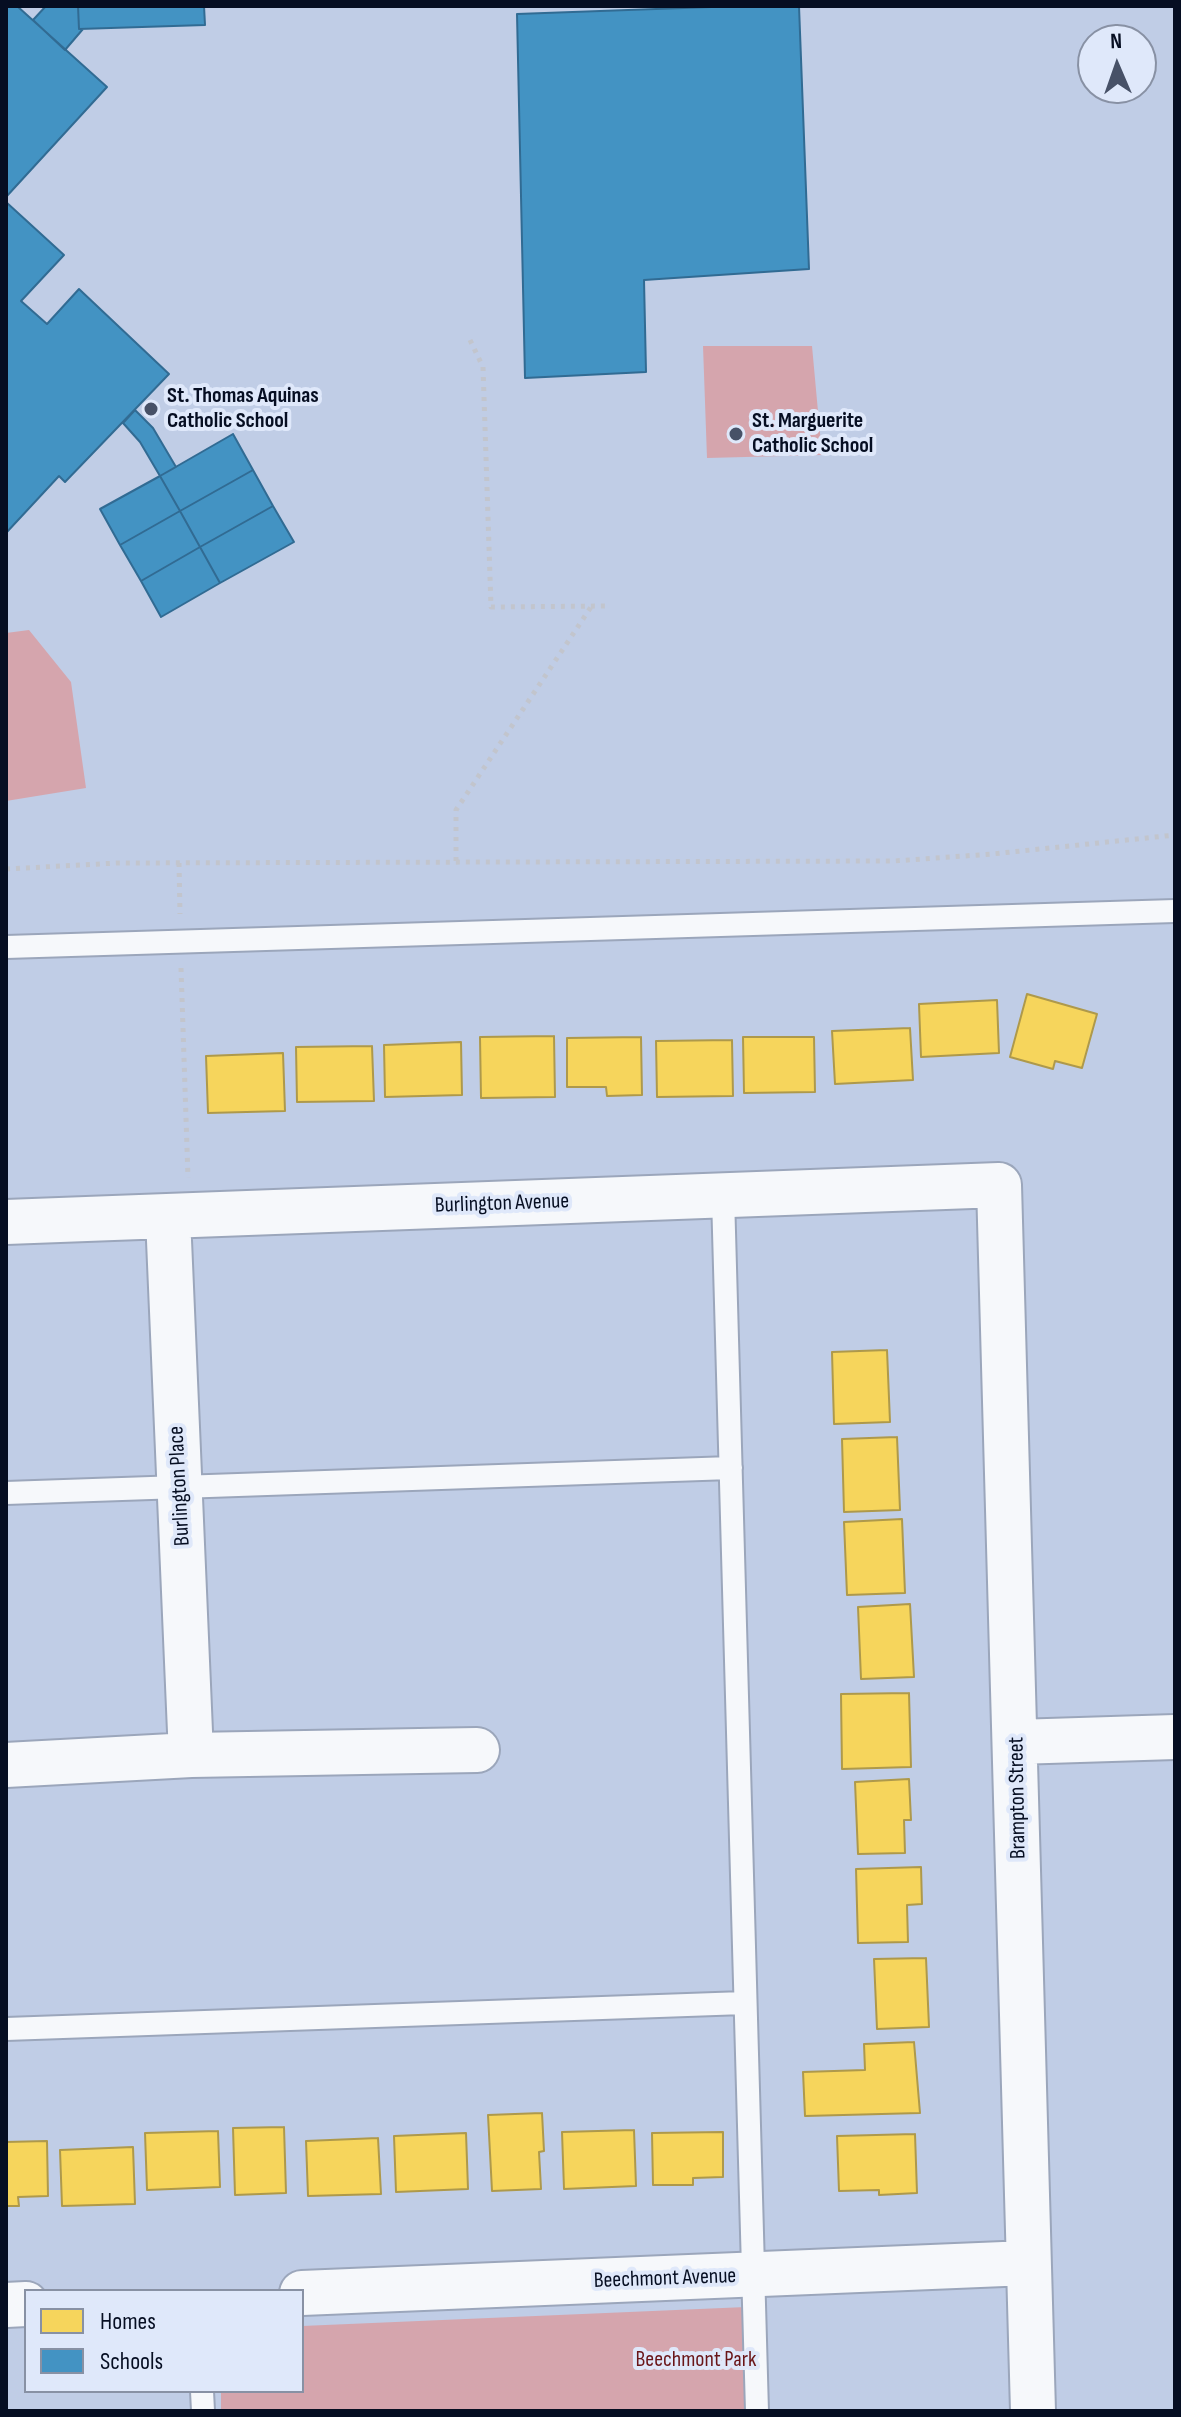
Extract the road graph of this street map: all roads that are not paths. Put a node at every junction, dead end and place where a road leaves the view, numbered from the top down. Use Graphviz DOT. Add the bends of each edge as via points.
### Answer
graph roads {
  1 [pos="1175,911"];
  2 [pos="6,947"];
  3 [pos="999,1185"];
  4 [pos="723,1196"];
  5 [pos="179,1216"];
  6 [pos="6,1222"];
  7 [pos="731,1468"];
  8 [pos="180,1487"];
  9 [pos="6,1493"];
  10 [pos="1175,1737"];
  11 [pos="1016,1742"];
  12 [pos="477,1750"];
  13 [pos="191,1755"];
  14 [pos="6,1765"];
  15 [pos="744,2003"];
  16 [pos="6,2029"];
  17 [pos="1028,2263"];
  18 [pos="752,2276"];
  19 [pos="304,2293"];
  20 [pos="757,2411"];
  21 [pos="1033,2411"];
  1 -- 2 [label="lane"];
  3 -- 4 [label="street, Burlington Avenue"];
  3 -- 11 [label="street, Brampton Street"];
  4 -- 5 [label="street, Burlington Avenue"];
  4 -- 7 [label="lane"];
  5 -- 6 [label="street, Burlington Avenue"];
  5 -- 8 [label="street, Burlington Place"];
  7 -- 8 [label="lane"];
  7 -- 15 [label="lane"];
  8 -- 9 [label="lane"];
  8 -- 13 [label="street, Burlington Place"];
  10 -- 11 [label="street"];
  11 -- 17 [label="street, Brampton Street"];
  12 -- 13 [label="street"];
  13 -- 14 [label="street"];
  15 -- 16 [label="lane"];
  15 -- 18 [label="lane"];
  17 -- 18 [label="street, Beechmont Avenue"];
  17 -- 21 [label="street, Brampton Street"];
  18 -- 19 [label="street, Beechmont Avenue"];
  18 -- 20 [label="lane"];
}
